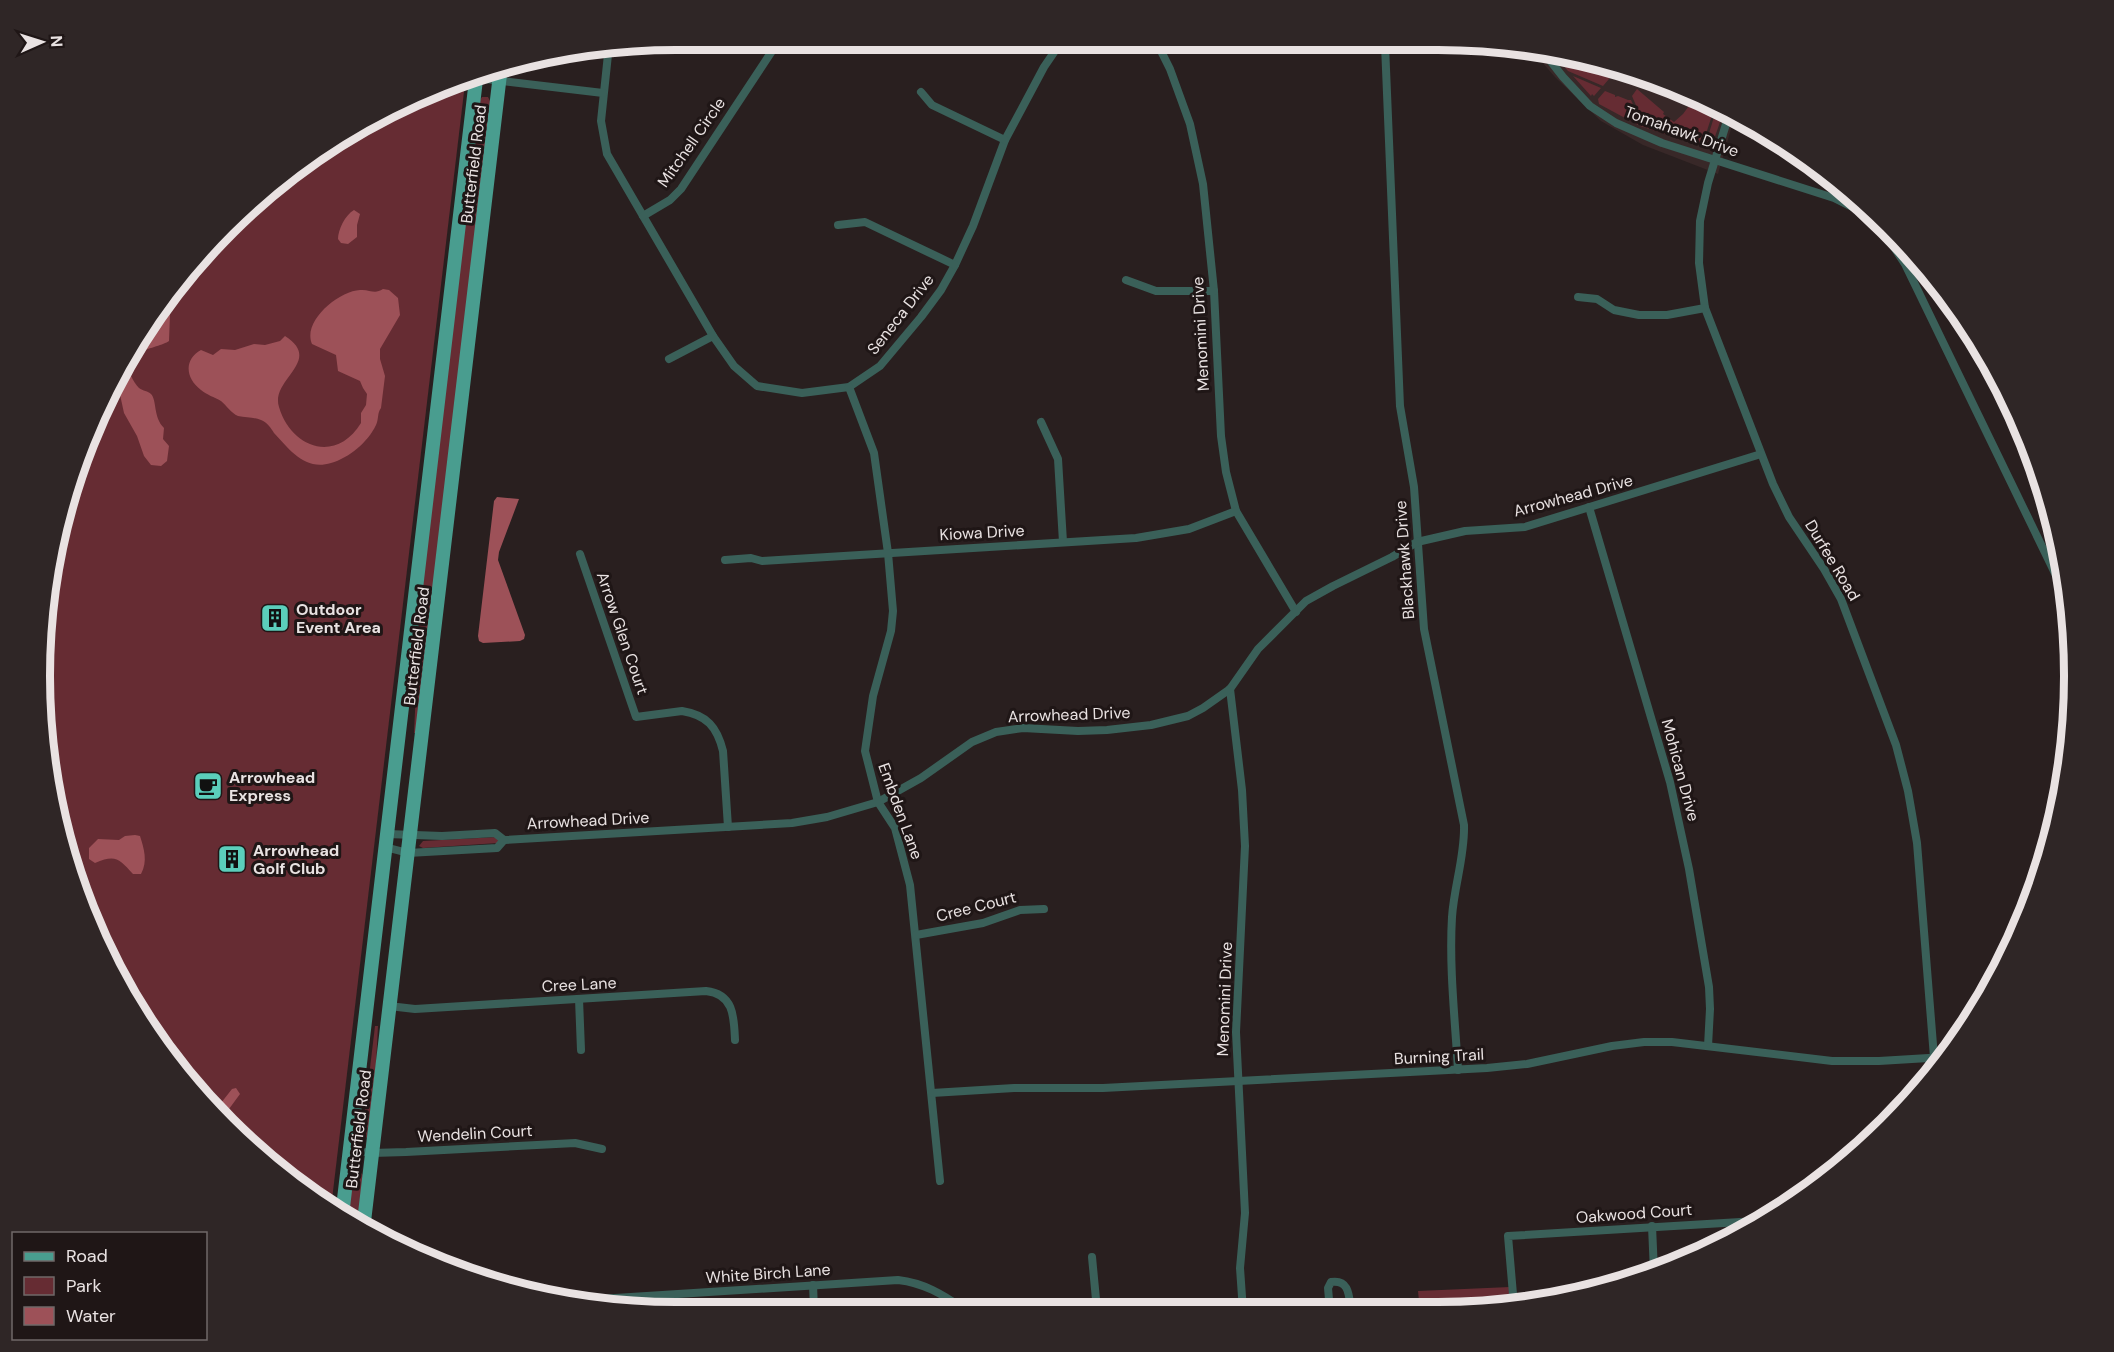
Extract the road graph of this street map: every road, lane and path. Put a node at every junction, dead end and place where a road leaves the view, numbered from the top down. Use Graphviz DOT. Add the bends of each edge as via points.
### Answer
graph roads {
  1 [pos="773,50"];
  2 [pos="1056,50"];
  3 [pos="1160,50"];
  4 [pos="1385,50"];
  5 [pos="608,54"];
  6 [pos="1550,60"];
  7 [pos="500,75"];
  8 [pos="491,78"];
  9 [pos="499,80"];
  10 [pos="476,83"];
  11 [pos="921,92"];
  12 [pos="603,93"];
  13 [pos="1727,120"];
  14 [pos="1005,140"];
  15 [pos="1716,159"];
  16 [pos="1854,208"];
  17 [pos="643,216"];
  18 [pos="838,225"];
  19 [pos="1894,246"];
  20 [pos="956,265"];
  21 [pos="1126,280"];
  22 [pos="1214,291"];
  23 [pos="1578,297"];
  24 [pos="1705,308"];
  25 [pos="713,336"];
  26 [pos="669,359"];
  27 [pos="849,387"];
  28 [pos="1041,422"];
  29 [pos="1761,454"];
  30 [pos="1589,507"];
  31 [pos="1236,511"];
  32 [pos="1063,542"];
  33 [pos="1417,542"];
  34 [pos="888,553"];
  35 [pos="580,554"];
  36 [pos="725,560"];
  37 [pos="2056,574"];
  38 [pos="1296,612"];
  39 [pos="1230,689"];
  40 [pos="878,802"];
  41 [pos="728,827"];
  42 [pos="410,834"];
  43 [pos="386,840"];
  44 [pos="504,840"];
  45 [pos="408,853"];
  46 [pos="1044,909"];
  47 [pos="916,934"];
  48 [pos="579,999"];
  49 [pos="389,1006"];
  50 [pos="735,1041"];
  51 [pos="1708,1046"];
  52 [pos="581,1050"];
  53 [pos="1935,1058"];
  54 [pos="1458,1070"];
  55 [pos="1238,1081"];
  56 [pos="932,1093"];
  57 [pos="602,1149"];
  58 [pos="350,1150"];
  59 [pos="372,1153"];
  60 [pos="940,1181"];
  61 [pos="343,1207"];
  62 [pos="364,1220"];
  63 [pos="1746,1222"];
  64 [pos="1652,1226"];
  65 [pos="1092,1257"];
  66 [pos="1654,1264"];
  67 [pos="813,1285"];
  68 [pos="1513,1298"];
  69 [pos="633,1301"];
  70 [pos="814,1302"];
  71 [pos="954,1302"];
  72 [pos="1096,1302"];
  73 [pos="1242,1302"];
  74 [pos="1329,1302"];
  75 [pos="1350,1302"];
  1 -- 17 [label="street, Mitchell Circle" via="681,189"];
  2 -- 14 [label="street, Seneca Drive"];
  3 -- 22 [label="street, Menomini Drive" via="1181,97 1198,155"];
  4 -- 33 [label="street, Blackhawk Drive" via="1400,406 1412,472"];
  5 -- 12 [label="street"];
  6 -- 15 [label="street, Tomahawk Drive" via="1590,106 1616,123 1662,143"];
  7 -- 9 [label="main road, Butterfield Road"];
  8 -- 9 [label="street"];
  9 -- 12 [label="street"];
  9 -- 42 [label="main road, Butterfield Road"];
  10 -- 43 [label="main road, Butterfield Road"];
  11 -- 14 [label="street" via="932,105"];
  12 -- 17 [label="street" via="604,144"];
  13 -- 15 [label="street, Durfee Road"];
  14 -- 20 [label="street, Seneca Drive"];
  15 -- 16 [label="street, Tomahawk Drive"];
  15 -- 24 [label="street, Durfee Road" via="1700,220 1699,263"];
  17 -- 25 [label="street, Seneca Drive"];
  18 -- 20 [label="street" via="866,222"];
  19 -- 37 [label="street, Tomahawk Drive"];
  20 -- 27 [label="street, Seneca Drive" via="932,303 880,366"];
  21 -- 22 [label="street" via="1156,291"];
  22 -- 31 [label="street, Menomini Drive" via="1221,436"];
  23 -- 24 [label="street" via="1597,299 1614,310 1639,315"];
  24 -- 29 [label="street, Durfee Road"];
  25 -- 26 [label="street"];
  25 -- 27 [label="street, Seneca Drive" via="734,366 758,386 802,393"];
  27 -- 34 [label="street, Embden Lane" via="874,453"];
  28 -- 32 [label="street" via="1058,459"];
  29 -- 30 [label="street, Arrowhead Drive"];
  29 -- 53 [label="street, Durfee Road" via="1777,494 1841,599 1899,754 1917,843"];
  30 -- 33 [label="street, Arrowhead Drive" via="1525,527 1465,531"];
  30 -- 51 [label="street, Mohican Drive" via="1678,814 1709,987"];
  31 -- 32 [label="street, Kiowa Drive" via="1173,532"];
  31 -- 38 [label="street, Menomini Drive"];
  32 -- 34 [label="street, Kiowa Drive"];
  33 -- 38 [label="street, Arrowhead Drive" via="1306,601"];
  33 -- 54 [label="street, Blackhawk Drive" via="1424,629 1464,825 1451,930"];
  34 -- 36 [label="street, Kiowa Drive"];
  34 -- 40 [label="street, Embden Lane" via="892,623 866,742"];
  35 -- 41 [label="street, Arrow Glen Court" via="636,717 688,712 711,723 721,740"];
  38 -- 39 [label="street, Arrowhead Drive" via="1258,649"];
  39 -- 40 [label="street, Arrowhead Drive" via="1188,716 1151,725 1107,730 1023,728 996,732 972,742"];
  39 -- 55 [label="street, Menomini Drive" via="1245,846 1236,1008"];
  40 -- 41 [label="street, Arrowhead Drive" via="809,821"];
  40 -- 47 [label="street, Embden Lane" via="895,828 906,864"];
  41 -- 44 [label="street, Arrowhead Drive"];
  42 -- 43 [label="street, Arrowhead Drive"];
  42 -- 44 [label="street, Arrowhead Drive" via="495,833"];
  42 -- 45 [label="main road, Butterfield Road"];
  43 -- 45 [label="street, Arrowhead Drive"];
  43 -- 58 [label="main road, Butterfield Road"];
  44 -- 45 [label="street, Arrowhead Drive" via="497,848"];
  45 -- 49 [label="main road, Butterfield Road"];
  46 -- 47 [label="street, Cree Court" via="1020,910 983,923"];
  47 -- 56 [label="street, Embden Lane"];
  48 -- 49 [label="street, Cree Lane" via="415,1009"];
  48 -- 50 [label="street, Cree Lane" via="715,992 729,1003"];
  48 -- 52 [label="street"];
  49 -- 59 [label="main road, Butterfield Road"];
  51 -- 53 [label="street, Burning Trail" via="1832,1060"];
  51 -- 54 [label="street, Burning Trail" via="1631,1043 1527,1064"];
  54 -- 55 [label="street, Burning Trail"];
  55 -- 56 [label="street, Burning Trail"];
  55 -- 73 [label="street, Menomini Drive" via="1245,1213"];
  56 -- 60 [label="street, Embden Lane"];
  57 -- 59 [label="street, Wendelin Court" via="575,1143"];
  58 -- 59 [label="street, Wendelin Court"];
  58 -- 61 [label="main road, Butterfield Road"];
  59 -- 62 [label="main road, Butterfield Road"];
  63 -- 64 [label="street, Oakwood Court"];
  64 -- 66 [label="street"];
  64 -- 68 [label="street, Oakwood Court" via="1508,1236"];
  65 -- 72 [label="street"];
  67 -- 69 [label="street, White Birch Lane"];
  67 -- 70 [label="street"];
  67 -- 71 [label="street, White Birch Lane" via="905,1281 923,1285"];
  74 -- 75 [label="street" via="1328,1288 1331,1282 1339,1281 1345,1284"];
}
